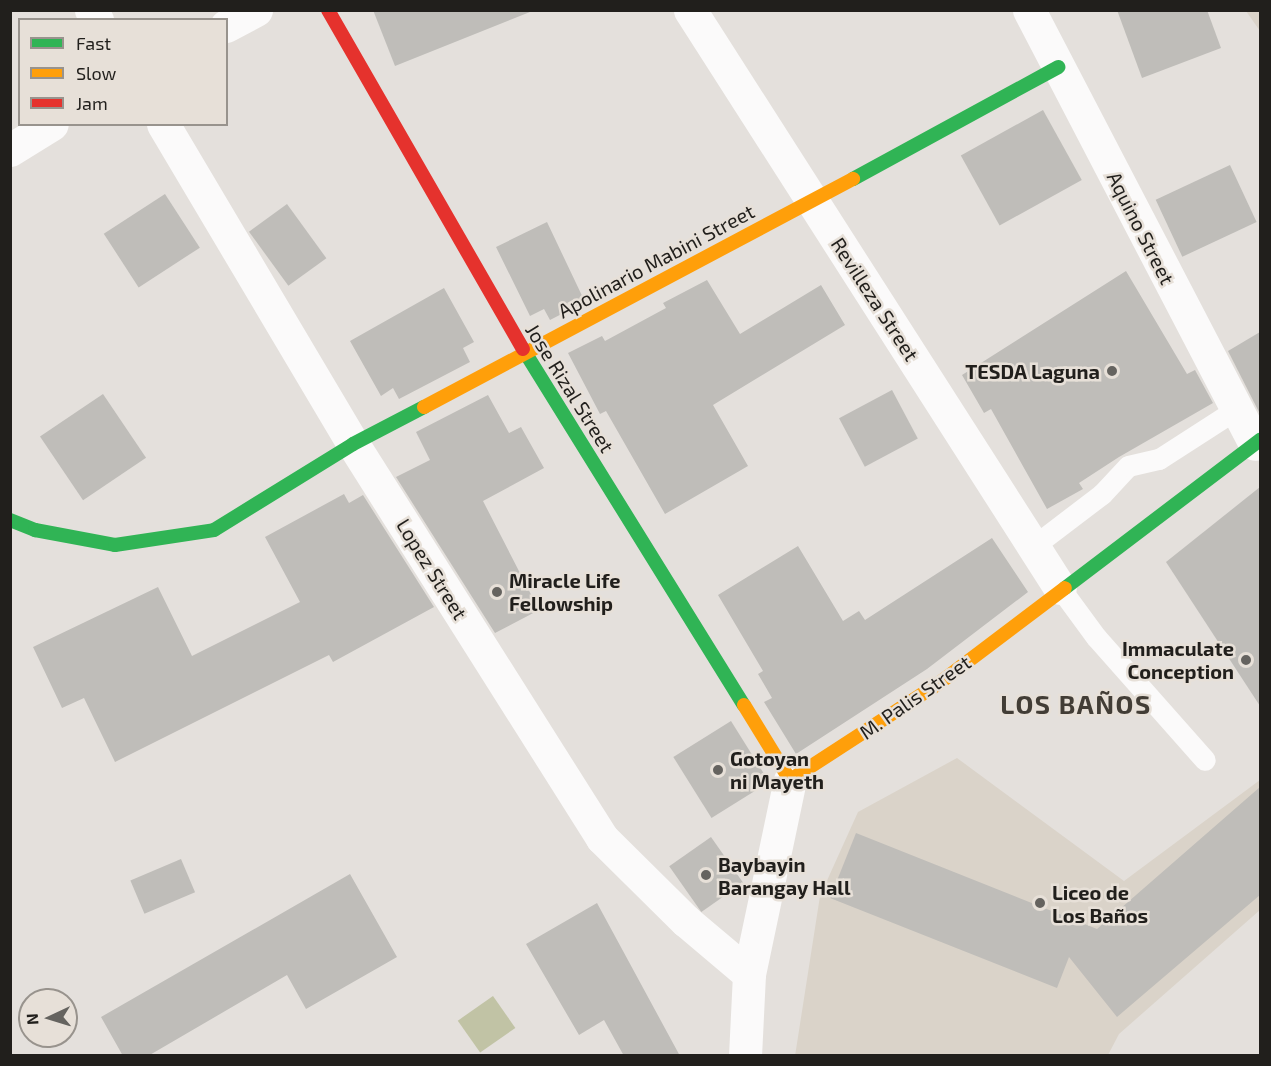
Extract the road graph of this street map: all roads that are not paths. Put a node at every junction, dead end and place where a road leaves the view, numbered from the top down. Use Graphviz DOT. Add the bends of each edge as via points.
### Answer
graph roads {
  1 [pos="256,10"];
  2 [pos="328,10"];
  3 [pos="690,10"];
  4 [pos="1029,10"];
  5 [pos="228,25"];
  6 [pos="1058,67"];
  7 [pos="49,126"];
  8 [pos="164,126"];
  9 [pos="10,150"];
  10 [pos="810,199"];
  11 [pos="525,353"];
  12 [pos="1235,410"];
  13 [pos="1258,442"];
  14 [pos="353,444"];
  15 [pos="10,520"];
  16 [pos="1035,544"];
  17 [pos="1060,588"];
  18 [pos="1205,760"];
  19 [pos="790,780"];
  20 [pos="749,974"];
  21 [pos="745,1056"];
  1 -- 5 [label="street"];
  2 -- 11 [label="main road, Jose Rizal Street"];
  3 -- 10 [label="street, Revilleza Street"];
  4 -- 6 [label="street, Aquino Street"];
  6 -- 10 [label="main road, Apolinario Mabini Street"];
  6 -- 12 [label="street, Aquino Street"];
  7 -- 9 [label="street"];
  8 -- 14 [label="street, Lopez Street"];
  10 -- 11 [label="main road, Apolinario Mabini Street" via="664,282"];
  10 -- 16 [label="street, Revilleza Street"];
  11 -- 14 [label="main road, Apolinario Mabini Street"];
  11 -- 19 [label="main road, Jose Rizal Street"];
  12 -- 13 [label="street, Aquino Street"];
  12 -- 16 [label="lane" via="1159,459 1128,466 1102,494"];
  13 -- 17 [label="main road, M. Palis Street"];
  14 -- 15 [label="main road, Apolinario Mabini Street" via="214,530 115,545 34,530"];
  14 -- 20 [label="street, Lopez Street" via="602,838 686,921"];
  16 -- 17 [label="street, Revilleza Street"];
  17 -- 18 [label="lane" via="1096,637"];
  17 -- 19 [label="main road, M. Palis Street" via="938,684"];
  19 -- 20 [label="street"];
  20 -- 21 [label="street"];
}
